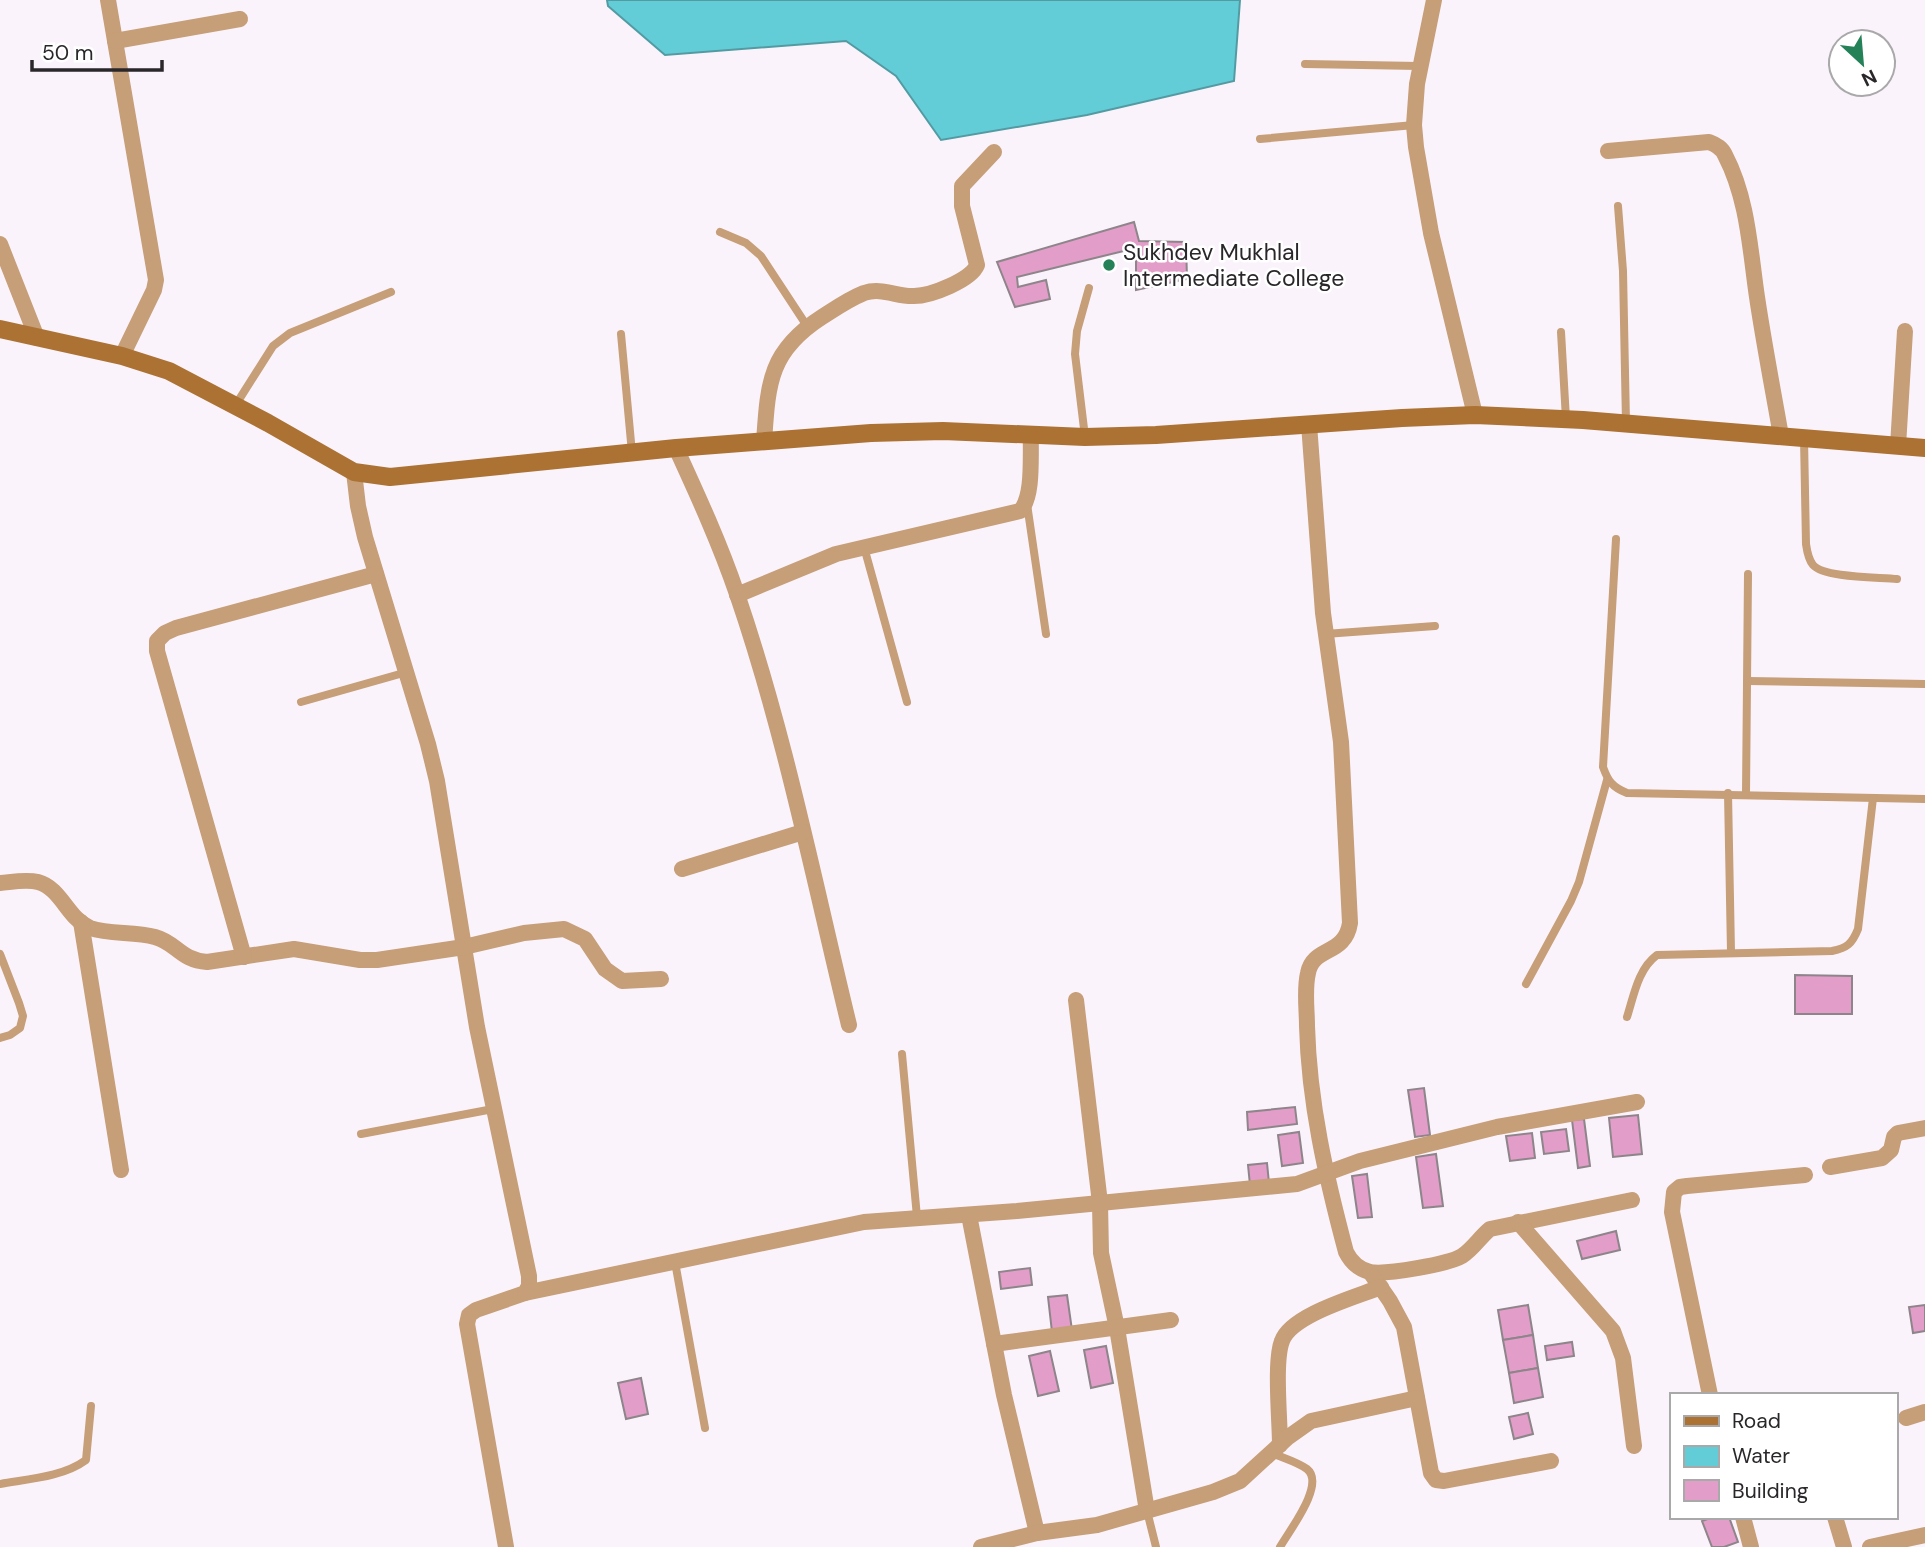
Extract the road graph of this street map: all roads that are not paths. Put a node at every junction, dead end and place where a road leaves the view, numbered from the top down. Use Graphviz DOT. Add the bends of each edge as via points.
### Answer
graph roads {
  1 [pos="108,0"];
  2 [pos="1434,0"];
  3 [pos="240,19"];
  4 [pos="115,41"];
  5 [pos="1305,64"];
  6 [pos="1419,66"];
  7 [pos="1414,125"];
  8 [pos="1260,139"];
  9 [pos="1608,151"];
  10 [pos="994,152"];
  11 [pos="1618,206"];
  12 [pos="720,232"];
  13 [pos="0,244"];
  14 [pos="1089,288"];
  15 [pos="391,292"];
  16 [pos="807,326"];
  17 [pos="0,330"];
  18 [pos="1905,331"];
  19 [pos="1561,332"];
  20 [pos="621,334"];
  21 [pos="37,338"];
  22 [pos="122,356"];
  23 [pos="235,406"];
  24 [pos="1475,415"];
  25 [pos="1566,419"];
  26 [pos="1626,423"];
  27 [pos="1309,424"];
  28 [pos="1031,434"];
  29 [pos="1085,436"];
  30 [pos="1781,436"];
  31 [pos="1804,438"];
  32 [pos="764,442"];
  33 [pos="1898,446"];
  34 [pos="676,447"];
  35 [pos="1925,448"];
  36 [pos="632,453"];
  37 [pos="354,472"];
  38 [pos="1027,504"];
  39 [pos="1616,539"];
  40 [pos="864,547"];
  41 [pos="376,574"];
  42 [pos="1748,575"];
  43 [pos="1897,579"];
  44 [pos="737,595"];
  45 [pos="1435,626"];
  46 [pos="1046,634"];
  47 [pos="1325,634"];
  48 [pos="407,672"];
  49 [pos="1748,681"];
  50 [pos="1925,684"];
  51 [pos="301,702"];
  52 [pos="907,702"];
  53 [pos="1607,780"];
  54 [pos="1728,793"];
  55 [pos="1746,794"];
  56 [pos="1873,798"];
  57 [pos="1925,799"];
  58 [pos="803,832"];
  59 [pos="682,869"];
  60 [pos="0,883"];
  61 [pos="81,922"];
  62 [pos="464,947"];
  63 [pos="1731,952"];
  64 [pos="0,954"];
  65 [pos="244,957"];
  66 [pos="661,979"];
  67 [pos="1526,984"];
  68 [pos="1076,1000"];
  69 [pos="1628,1017"];
  70 [pos="849,1025"];
  71 [pos="0,1038"];
  72 [pos="902,1054"];
  73 [pos="1637,1102"];
  74 [pos="493,1109"];
  75 [pos="1925,1128"];
  76 [pos="360,1134"];
  77 [pos="1830,1167"];
  78 [pos="121,1170"];
  79 [pos="1325,1175"];
  80 [pos="1805,1175"];
  81 [pos="1632,1200"];
  82 [pos="1100,1203"];
  83 [pos="969,1215"];
  84 [pos="917,1217"];
  85 [pos="1518,1222"];
  86 [pos="675,1262"];
  87 [pos="1370,1272"];
  88 [pos="1381,1287"];
  89 [pos="525,1293"];
  90 [pos="1171,1320"];
  91 [pos="1116,1328"];
  92 [pos="994,1344"];
  93 [pos="1710,1393"];
  94 [pos="1417,1398"];
  95 [pos="92,1406"];
  96 [pos="1925,1412"];
  97 [pos="1906,1418"];
  98 [pos="705,1428"];
  99 [pos="1634,1446"];
  100 [pos="1276,1449"];
  101 [pos="1550,1461"];
  102 [pos="0,1484"];
  103 [pos="1147,1511"];
  104 [pos="1744,1519"];
  105 [pos="1836,1519"];
  106 [pos="1037,1533"];
  107 [pos="1925,1535"];
  108 [pos="506,1547"];
  109 [pos="981,1547"];
  110 [pos="1156,1547"];
  111 [pos="1280,1547"];
  112 [pos="1751,1547"];
  113 [pos="1844,1547"];
  114 [pos="1870,1547"];
  1 -- 4 [label="street"];
  2 -- 6 [label="street"];
  3 -- 4 [label="street"];
  4 -- 22 [label="street" via="156,281"];
  5 -- 6 [label="lane"];
  6 -- 7 [label="street"];
  7 -- 8 [label="lane"];
  7 -- 24 [label="street" via="1429,223"];
  9 -- 30 [label="street" via="1709,142 1725,153 1746,217"];
  10 -- 16 [label="street" via="962,186 977,265 974,273 916,297 864,293"];
  11 -- 26 [label="lane"];
  12 -- 16 [label="lane" via="746,243 761,256"];
  13 -- 21 [label="street"];
  14 -- 29 [label="lane" via="1075,354"];
  15 -- 23 [label="lane" via="290,332 273,346"];
  16 -- 32 [label="street" via="787,347 772,374"];
  17 -- 21 [label="main road"];
  18 -- 33 [label="street"];
  19 -- 25 [label="lane"];
  20 -- 36 [label="lane"];
  21 -- 22 [label="main road"];
  22 -- 23 [label="main road" via="169,372"];
  23 -- 37 [label="main road"];
  24 -- 25 [label="main road"];
  24 -- 27 [label="main road"];
  25 -- 26 [label="main road"];
  26 -- 30 [label="main road"];
  27 -- 29 [label="main road"];
  27 -- 47 [label="street"];
  28 -- 29 [label="main road"];
  28 -- 32 [label="main road" via="909,432"];
  28 -- 38 [label="street"];
  30 -- 31 [label="main road"];
  31 -- 33 [label="main road"];
  31 -- 43 [label="lane" via="1806,544 1814,567"];
  32 -- 34 [label="main road"];
  33 -- 35 [label="main road"];
  34 -- 36 [label="main road"];
  34 -- 44 [label="street"];
  36 -- 37 [label="main road" via="390,477"];
  37 -- 41 [label="street"];
  38 -- 40 [label="street" via="1009,515"];
  38 -- 46 [label="lane"];
  39 -- 53 [label="lane" via="1603,767"];
  40 -- 44 [label="street" via="814,562"];
  40 -- 52 [label="lane"];
  41 -- 48 [label="street"];
  41 -- 65 [label="street" via="176,628 157,641 156,651"];
  42 -- 49 [label="lane"];
  44 -- 58 [label="street"];
  45 -- 47 [label="lane"];
  47 -- 79 [label="street" via="1341,742 1350,923 1348,936 1318,956 1307,976 1309,1073"];
  48 -- 51 [label="lane"];
  48 -- 62 [label="street" via="437,781"];
  49 -- 50 [label="lane"];
  49 -- 55 [label="lane"];
  53 -- 54 [label="lane" via="1627,793"];
  53 -- 67 [label="lane" via="1579,883"];
  54 -- 55 [label="lane"];
  54 -- 63 [label="lane"];
  55 -- 56 [label="lane"];
  56 -- 57 [label="lane"];
  56 -- 63 [label="lane" via="1858,929 1852,943 1832,951"];
  58 -- 59 [label="street"];
  58 -- 70 [label="street"];
  60 -- 61 [label="street" via="45,884"];
  61 -- 65 [label="street" via="90,928 157,937 194,961"];
  61 -- 78 [label="street"];
  62 -- 65 [label="street" via="377,960 293,949"];
  62 -- 66 [label="street" via="564,929 585,939 605,969 622,981"];
  62 -- 74 [label="street"];
  63 -- 69 [label="lane" via="1657,955 1642,972"];
  64 -- 71 [label="lane" via="23,1016 20,1028"];
  68 -- 82 [label="street"];
  72 -- 84 [label="lane"];
  73 -- 79 [label="street" via="1497,1127 1360,1161"];
  74 -- 76 [label="lane"];
  74 -- 89 [label="street" via="529,1276"];
  75 -- 77 [label="street" via="1898,1133 1882,1158"];
  79 -- 82 [label="street" via="1297,1184"];
  79 -- 87 [label="street" via="1346,1252 1351,1261"];
  80 -- 93 [label="street" via="1687,1186 1674,1192 1672,1212 1680,1261"];
  81 -- 85 [label="street"];
  82 -- 83 [label="street"];
  82 -- 91 [label="street" via="1101,1253"];
  83 -- 84 [label="street"];
  83 -- 92 [label="street"];
  84 -- 86 [label="street" via="831,1228"];
  85 -- 87 [label="street" via="1490,1229 1454,1260"];
  85 -- 99 [label="street" via="1613,1331 1623,1359"];
  86 -- 89 [label="street"];
  86 -- 98 [label="lane"];
  87 -- 88 [label="street"];
  88 -- 94 [label="street" via="1404,1327"];
  88 -- 100 [label="street" via="1305,1318 1282,1339"];
  89 -- 108 [label="street" via="476,1310 467,1324"];
  90 -- 91 [label="street"];
  91 -- 92 [label="street"];
  91 -- 103 [label="street"];
  92 -- 106 [label="street"];
  94 -- 100 [label="street" via="1311,1421"];
  94 -- 101 [label="street" via="1436,1480"];
  95 -- 102 [label="lane" via="86,1460 64,1471"];
  96 -- 97 [label="street"];
  100 -- 103 [label="street" via="1240,1482"];
  100 -- 111 [label="lane" via="1307,1469 1314,1484"];
  103 -- 106 [label="street"];
  103 -- 110 [label="lane"];
  104 -- 112 [label="street"];
  105 -- 113 [label="street"];
  106 -- 109 [label="street"];
  107 -- 114 [label="street"];
}
